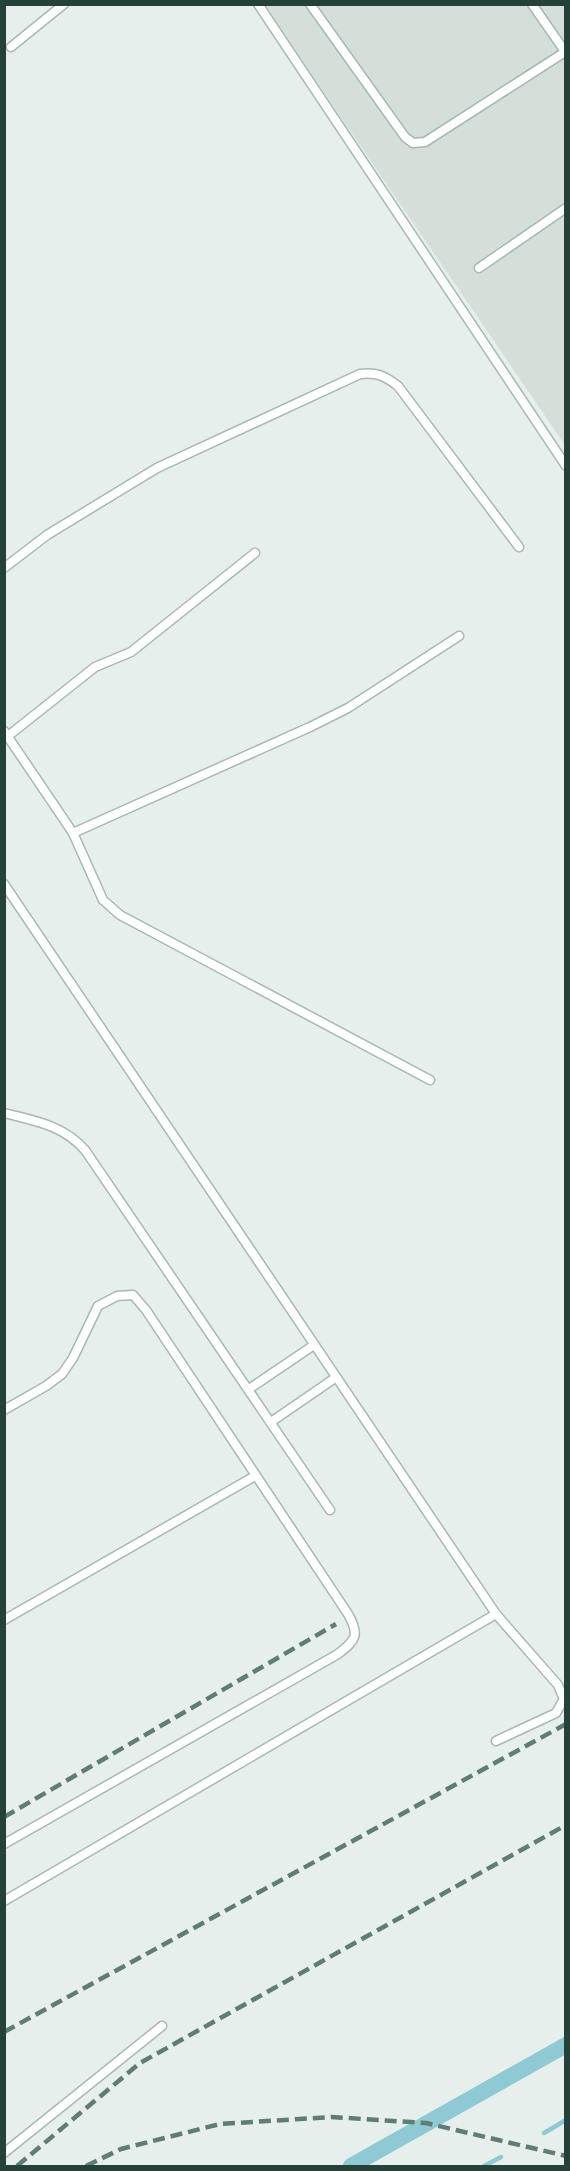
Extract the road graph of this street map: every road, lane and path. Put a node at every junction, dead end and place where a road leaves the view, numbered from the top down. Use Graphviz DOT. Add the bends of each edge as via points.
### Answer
graph roads {
  1 [pos="64,4"];
  2 [pos="258,4"];
  3 [pos="310,4"];
  4 [pos="532,4"];
  5 [pos="11,47"];
  6 [pos="565,53"];
  7 [pos="566,208"];
  8 [pos="478,268"];
  9 [pos="566,465"];
  10 [pos="519,547"];
  11 [pos="255,553"];
  12 [pos="4,568"];
  13 [pos="459,636"];
  14 [pos="6,734"];
  15 [pos="73,833"];
  16 [pos="4,884"];
  17 [pos="430,1080"];
  18 [pos="4,1113"];
  19 [pos="314,1345"];
  20 [pos="335,1378"];
  21 [pos="249,1389"];
  22 [pos="4,1410"];
  23 [pos="271,1422"];
  24 [pos="255,1476"];
  25 [pos="330,1510"];
  26 [pos="496,1614"];
  27 [pos="4,1620"];
  28 [pos="496,1741"];
  29 [pos="4,1844"];
  30 [pos="4,1901"];
  31 [pos="162,2026"];
  32 [pos="4,2153"];
  1 -- 5 [label="lane"];
  2 -- 9 [label="lane"];
  3 -- 6 [label="lane" via="413,143 425,142"];
  4 -- 6 [label="lane"];
  7 -- 8 [label="lane"];
  10 -- 12 [label="lane" via="398,386 373,372 360,374 157,468 47,535"];
  11 -- 14 [label="lane" via="131,652 94,667"];
  13 -- 15 [label="lane" via="348,708"];
  14 -- 15 [label="lane"];
  15 -- 17 [label="lane" via="103,900 120,915"];
  16 -- 19 [label="lane"];
  18 -- 21 [label="lane" via="63,1131 85,1150"];
  19 -- 20 [label="lane"];
  19 -- 21 [label="lane"];
  20 -- 23 [label="lane"];
  20 -- 26 [label="lane"];
  21 -- 23 [label="lane"];
  22 -- 24 [label="lane" via="62,1374 74,1358 98,1306 117,1296 133,1295"];
  23 -- 25 [label="lane"];
  24 -- 27 [label="lane"];
  24 -- 29 [label="lane" via="355,1626 356,1636 350,1645"];
  26 -- 28 [label="lane" via="558,1685 564,1699 556,1713"];
  26 -- 30 [label="lane"];
  31 -- 32 [label="lane"];
}
